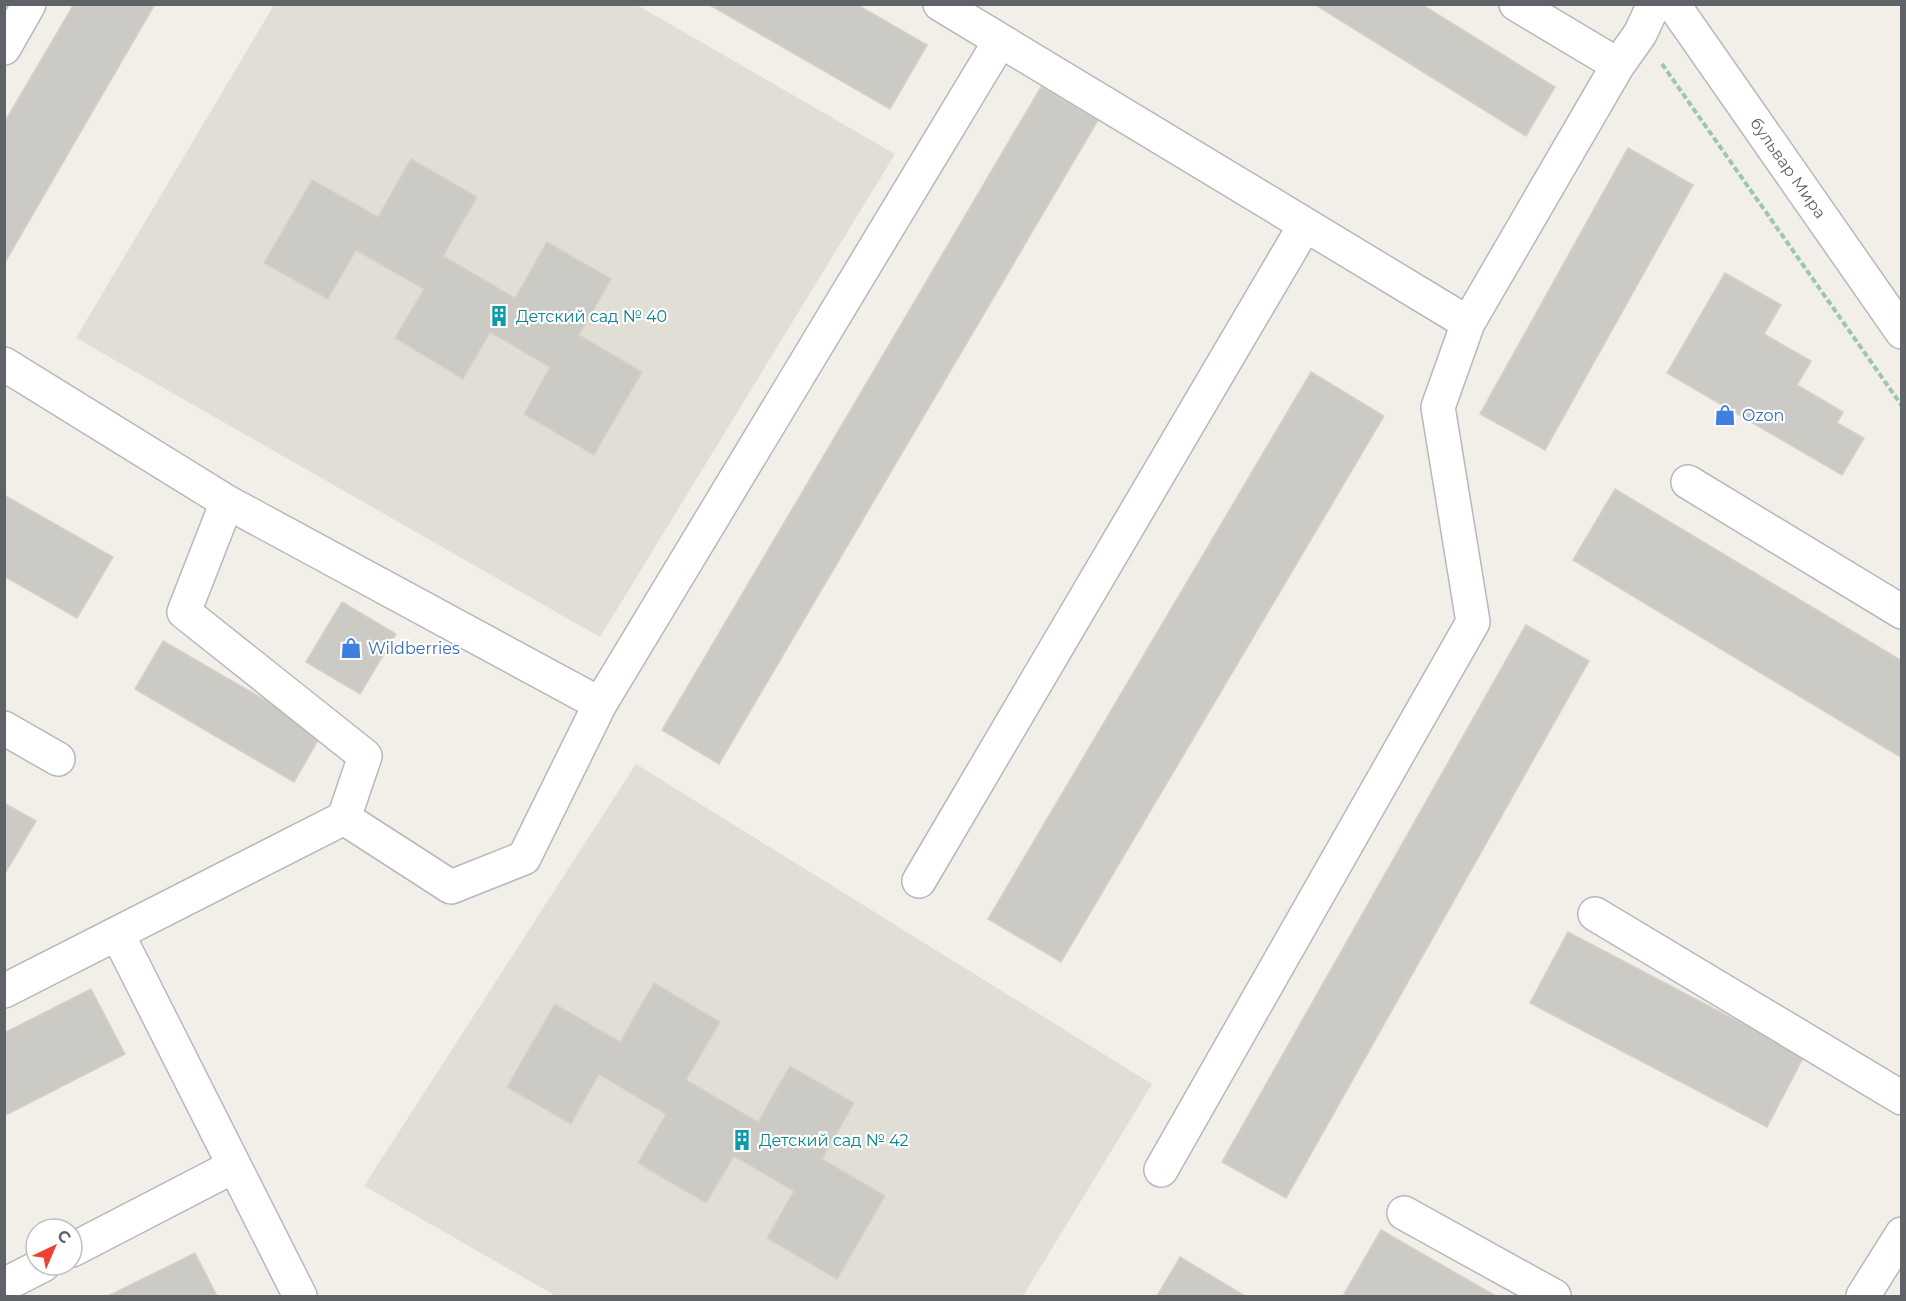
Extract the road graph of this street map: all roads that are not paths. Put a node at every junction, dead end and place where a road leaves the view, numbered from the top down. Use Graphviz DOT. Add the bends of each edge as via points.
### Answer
graph roads {
  1 [pos="29,4"];
  2 [pos="939,4"];
  3 [pos="1516,4"];
  4 [pos="1654,4"];
  5 [pos="1673,4"];
  6 [pos="1000,41"];
  7 [pos="4,48"];
  8 [pos="1618,65"];
  9 [pos="1305,225"];
  10 [pos="1897,314"];
  11 [pos="1468,322"];
  12 [pos="4,364"];
  13 [pos="1688,482"];
  14 [pos="227,502"];
  15 [pos="1902,612"];
  16 [pos="600,704"];
  17 [pos="4,728"];
  18 [pos="58,759"];
  19 [pos="344,818"];
  20 [pos="919,881"];
  21 [pos="1595,914"];
  22 [pos="118,935"];
  23 [pos="4,991"];
  24 [pos="1902,1098"];
  25 [pos="234,1166"];
  26 [pos="1161,1170"];
  27 [pos="1404,1213"];
  28 [pos="1902,1234"];
  29 [pos="84,1244"];
  30 [pos="24,1275"];
  31 [pos="4,1285"];
  32 [pos="300,1296"];
  33 [pos="1554,1296"];
  34 [pos="1863,1296"];
  1 -- 7 [label="street"];
  2 -- 6 [label="street"];
  3 -- 8 [label="street"];
  4 -- 8 [label="street" via="1640,34"];
  5 -- 10 [label="street, бульвар Мира"];
  6 -- 9 [label="street"];
  6 -- 16 [label="street"];
  8 -- 11 [label="street"];
  9 -- 11 [label="street"];
  9 -- 20 [label="street"];
  11 -- 26 [label="street" via="1438,407 1473,622"];
  12 -- 14 [label="street"];
  13 -- 15 [label="street"];
  14 -- 16 [label="street"];
  14 -- 19 [label="street" via="184,612 365,756"];
  16 -- 19 [label="street" via="524,858 451,887"];
  17 -- 18 [label="street"];
  19 -- 22 [label="street"];
  21 -- 24 [label="street"];
  22 -- 23 [label="street"];
  22 -- 25 [label="street"];
  25 -- 29 [label="street"];
  25 -- 32 [label="street"];
  27 -- 33 [label="street"];
  28 -- 34 [label="street"];
  30 -- 31 [label="street"];
}
